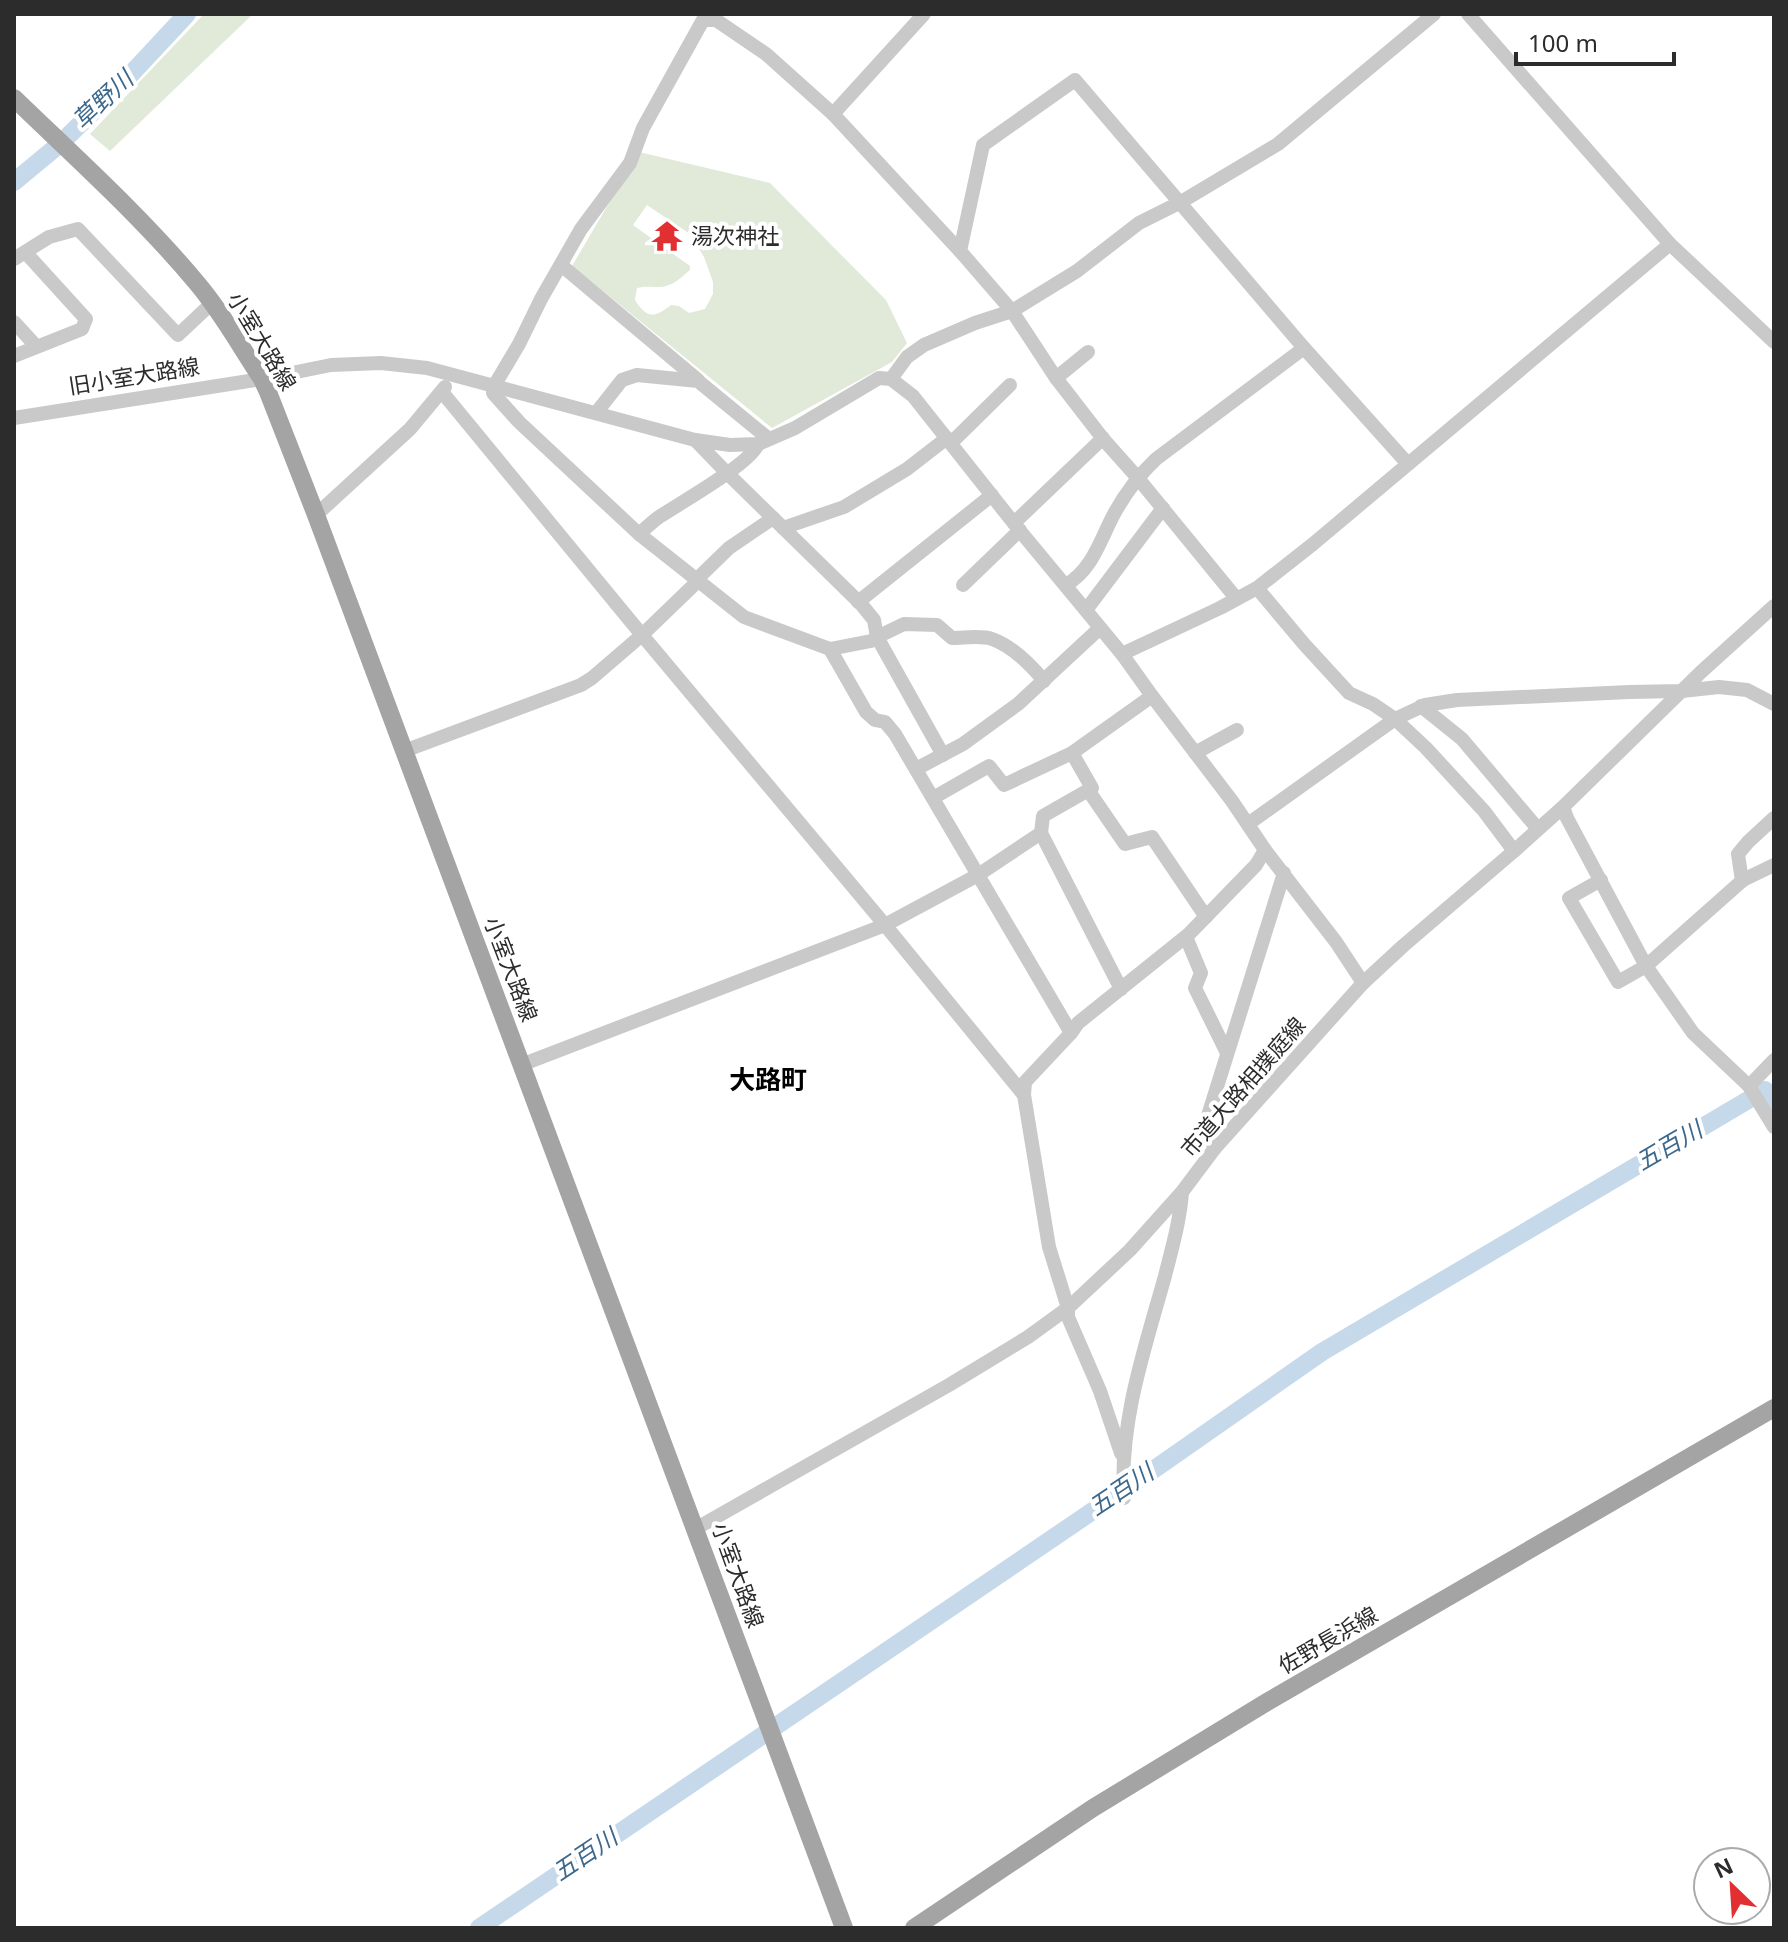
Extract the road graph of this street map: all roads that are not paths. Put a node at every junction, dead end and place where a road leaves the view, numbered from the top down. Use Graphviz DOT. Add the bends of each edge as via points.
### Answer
graph roads {
  1 [pos="924,14"];
  2 [pos="1434,14"];
  3 [pos="1468,14"];
  4 [pos="14,98"];
  5 [pos="833,114"];
  6 [pos="1181,202"];
  7 [pos="1670,244"];
  8 [pos="960,251"];
  9 [pos="20,256"];
  10 [pos="561,265"];
  11 [pos="212,303"];
  12 [pos="1012,311"];
  13 [pos="14,322"];
  14 [pos="1774,342"];
  15 [pos="36,346"];
  16 [pos="1304,348"];
  17 [pos="1088,352"];
  18 [pos="14,356"];
  19 [pos="451,376"];
  20 [pos="1056,378"];
  21 [pos="262,379"];
  22 [pos="891,379"];
  23 [pos="698,381"];
  24 [pos="1010,385"];
  25 [pos="494,386"];
  26 [pos="442,392"];
  27 [pos="596,413"];
  28 [pos="14,418"];
  29 [pos="1103,438"];
  30 [pos="695,440"];
  31 [pos="949,440"];
  32 [pos="763,442"];
  33 [pos="1408,464"];
  34 [pos="727,473"];
  35 [pos="1137,477"];
  36 [pos="992,495"];
  37 [pos="1163,508"];
  38 [pos="316,515"];
  39 [pos="778,523"];
  40 [pos="1017,527"];
  41 [pos="639,534"];
  42 [pos="697,580"];
  43 [pos="963,585"];
  44 [pos="1066,585"];
  45 [pos="1257,588"];
  46 [pos="1236,598"];
  47 [pos="858,602"];
  48 [pos="1086,610"];
  49 [pos="1769,610"];
  50 [pos="1100,628"];
  51 [pos="1774,629"];
  52 [pos="642,635"];
  53 [pos="877,637"];
  54 [pos="830,649"];
  55 [pos="1122,654"];
  56 [pos="1044,681"];
  57 [pos="1682,691"];
  58 [pos="1152,696"];
  59 [pos="1773,703"];
  60 [pos="1421,706"];
  61 [pos="1395,719"];
  62 [pos="1237,730"];
  63 [pos="404,751"];
  64 [pos="1072,753"];
  65 [pos="1195,753"];
  66 [pos="943,755"];
  67 [pos="916,769"];
  68 [pos="1088,790"];
  69 [pos="933,798"];
  70 [pos="1563,807"];
  71 [pos="1774,818"];
  72 [pos="1248,824"];
  73 [pos="1538,829"];
  74 [pos="1041,833"];
  75 [pos="1265,850"];
  76 [pos="1514,851"];
  77 [pos="1774,865"];
  78 [pos="1284,873"];
  79 [pos="978,875"];
  80 [pos="1601,880"];
  81 [pos="1742,881"];
  82 [pos="1206,917"];
  83 [pos="885,925"];
  84 [pos="1186,937"];
  85 [pos="1646,966"];
  86 [pos="1363,983"];
  87 [pos="1121,989"];
  88 [pos="1071,1033"];
  89 [pos="1227,1053"];
  90 [pos="1774,1060"];
  91 [pos="521,1065"];
  92 [pos="1750,1088"];
  93 [pos="1024,1095"];
  94 [pos="1774,1127"];
  95 [pos="1215,1148"];
  96 [pos="1182,1192"];
  97 [pos="1068,1308"];
  98 [pos="1774,1408"];
  99 [pos="1124,1457"];
  100 [pos="1124,1498"];
  101 [pos="695,1529"];
  102 [pos="844,1928"];
  103 [pos="914,1928"];
  1 -- 5 [label="street"];
  2 -- 6 [label="street" via="1278,144"];
  3 -- 7 [label="street"];
  4 -- 11 [label="main road, 小室大路線" via="163,244"];
  5 -- 8 [label="street"];
  5 -- 10 [label="street" via="766,54 716,20 703,20 643,128 630,163"];
  6 -- 8 [label="street" via="1075,80 983,145"];
  6 -- 12 [label="street" via="1139,223 1077,271"];
  6 -- 16 [label="street"];
  7 -- 14 [label="street"];
  7 -- 33 [label="street"];
  8 -- 12 [label="street"];
  9 -- 11 [label="street" via="49,237 78,229 178,335"];
  9 -- 15 [label="street" via="86,319 82,329"];
  10 -- 23 [label="street"];
  10 -- 25 [label="street"];
  11 -- 21 [label="main road, 小室大路線"];
  12 -- 20 [label="street"];
  12 -- 22 [label="street" via="924,345"];
  13 -- 15 [label="street"];
  15 -- 18 [label="street"];
  16 -- 33 [label="street"];
  16 -- 35 [label="street"];
  17 -- 20 [label="street"];
  19 -- 21 [label="street, 旧小室大路線" via="381,363 331,365"];
  19 -- 25 [label="street, 旧小室大路線"];
  19 -- 26 [label="street"];
  20 -- 29 [label="street"];
  21 -- 28 [label="street, 旧小室大路線"];
  21 -- 38 [label="main road, 小室大路線"];
  22 -- 31 [label="street" via="913,396"];
  22 -- 32 [label="street" via="879,378"];
  23 -- 27 [label="street" via="637,375 622,380"];
  23 -- 32 [label="street"];
  24 -- 31 [label="street"];
  25 -- 27 [label="street, 旧小室大路線"];
  25 -- 41 [label="street" via="493,393 519,422"];
  26 -- 38 [label="street" via="410,429"];
  26 -- 52 [label="street"];
  27 -- 30 [label="street, 旧小室大路線"];
  29 -- 35 [label="street"];
  29 -- 40 [label="street"];
  30 -- 32 [label="street, 旧小室大路線"];
  30 -- 34 [label="street"];
  31 -- 36 [label="street"];
  31 -- 39 [label="street" via="844,507"];
  32 -- 34 [label="street"];
  33 -- 45 [label="street"];
  34 -- 39 [label="street"];
  34 -- 41 [label="street"];
  35 -- 37 [label="street"];
  35 -- 44 [label="street" via="1095,555 1079,578"];
  36 -- 40 [label="street"];
  36 -- 47 [label="street"];
  37 -- 46 [label="street"];
  37 -- 48 [label="street"];
  38 -- 63 [label="main road, 小室大路線"];
  39 -- 42 [label="street" via="729,548"];
  39 -- 47 [label="street"];
  40 -- 43 [label="street"];
  40 -- 44 [label="street"];
  41 -- 42 [label="street"];
  42 -- 52 [label="street"];
  42 -- 54 [label="street" via="744,617"];
  44 -- 48 [label="street"];
  45 -- 46 [label="street"];
  45 -- 61 [label="street" via="1349,693"];
  46 -- 55 [label="street"];
  47 -- 53 [label="street" via="874,620"];
  48 -- 50 [label="street"];
  49 -- 51 [label="street"];
  49 -- 57 [label="street, 市道大路相撲庭線"];
  50 -- 55 [label="street"];
  50 -- 56 [label="street"];
  52 -- 63 [label="street" via="581,685"];
  52 -- 83 [label="street"];
  53 -- 54 [label="street"];
  53 -- 56 [label="street" via="904,624 937,625 952,638 990,637 1031,665"];
  53 -- 66 [label="street"];
  54 -- 67 [label="street" via="866,712 885,722"];
  55 -- 58 [label="street"];
  56 -- 66 [label="street"];
  57 -- 59 [label="street" via="1747,690"];
  57 -- 60 [label="street"];
  57 -- 70 [label="street, 市道大路相撲庭線"];
  58 -- 64 [label="street"];
  58 -- 65 [label="street"];
  60 -- 61 [label="street"];
  60 -- 73 [label="street" via="1462,739"];
  61 -- 72 [label="street"];
  61 -- 76 [label="street" via="1484,811"];
  62 -- 65 [label="street"];
  63 -- 91 [label="main road, 小室大路線"];
  64 -- 68 [label="street" via="1092,788"];
  64 -- 69 [label="street" via="1004,785 989,766"];
  65 -- 72 [label="street"];
  66 -- 67 [label="street"];
  67 -- 69 [label="street"];
  68 -- 74 [label="street" via="1043,816"];
  68 -- 82 [label="street" via="1125,844 1152,837"];
  69 -- 79 [label="street"];
  70 -- 73 [label="street, 市道大路相撲庭線"];
  70 -- 80 [label="street"];
  71 -- 81 [label="street" via="1738,854"];
  72 -- 75 [label="street"];
  73 -- 76 [label="street, 市道大路相撲庭線"];
  74 -- 79 [label="street"];
  74 -- 87 [label="street"];
  75 -- 78 [label="street"];
  75 -- 82 [label="street"];
  76 -- 86 [label="street, 市道大路相撲庭線"];
  77 -- 81 [label="street"];
  78 -- 86 [label="street"];
  78 -- 89 [label="street"];
  79 -- 83 [label="street"];
  79 -- 88 [label="street"];
  80 -- 85 [label="street"];
  80 -- 85 [label="street" via="1569,898 1618,982"];
  81 -- 85 [label="street"];
  82 -- 84 [label="street"];
  83 -- 91 [label="street"];
  83 -- 93 [label="street"];
  84 -- 87 [label="street"];
  84 -- 89 [label="street" via="1201,973 1195,988"];
  85 -- 92 [label="street" via="1693,1033"];
  86 -- 95 [label="street, 市道大路相撲庭線"];
  87 -- 88 [label="street"];
  88 -- 93 [label="street" via="1025,1082"];
  89 -- 95 [label="street" via="1206,1122"];
  90 -- 92 [label="street"];
  91 -- 101 [label="main road, 小室大路線"];
  92 -- 94 [label="street"];
  93 -- 97 [label="street" via="1049,1247"];
  95 -- 96 [label="street, 市道大路相撲庭線"];
  96 -- 97 [label="street, 市道大路相撲庭線"];
  96 -- 99 [label="street" via="1132,1400"];
  97 -- 99 [label="street"];
  97 -- 101 [label="street, 市道大路相撲庭線" via="949,1385"];
  98 -- 103 [label="main road, 佐野長浜線" via="1267,1702 1093,1808"];
  99 -- 100 [label="street"];
  101 -- 102 [label="main road, 小室大路線"];
}
